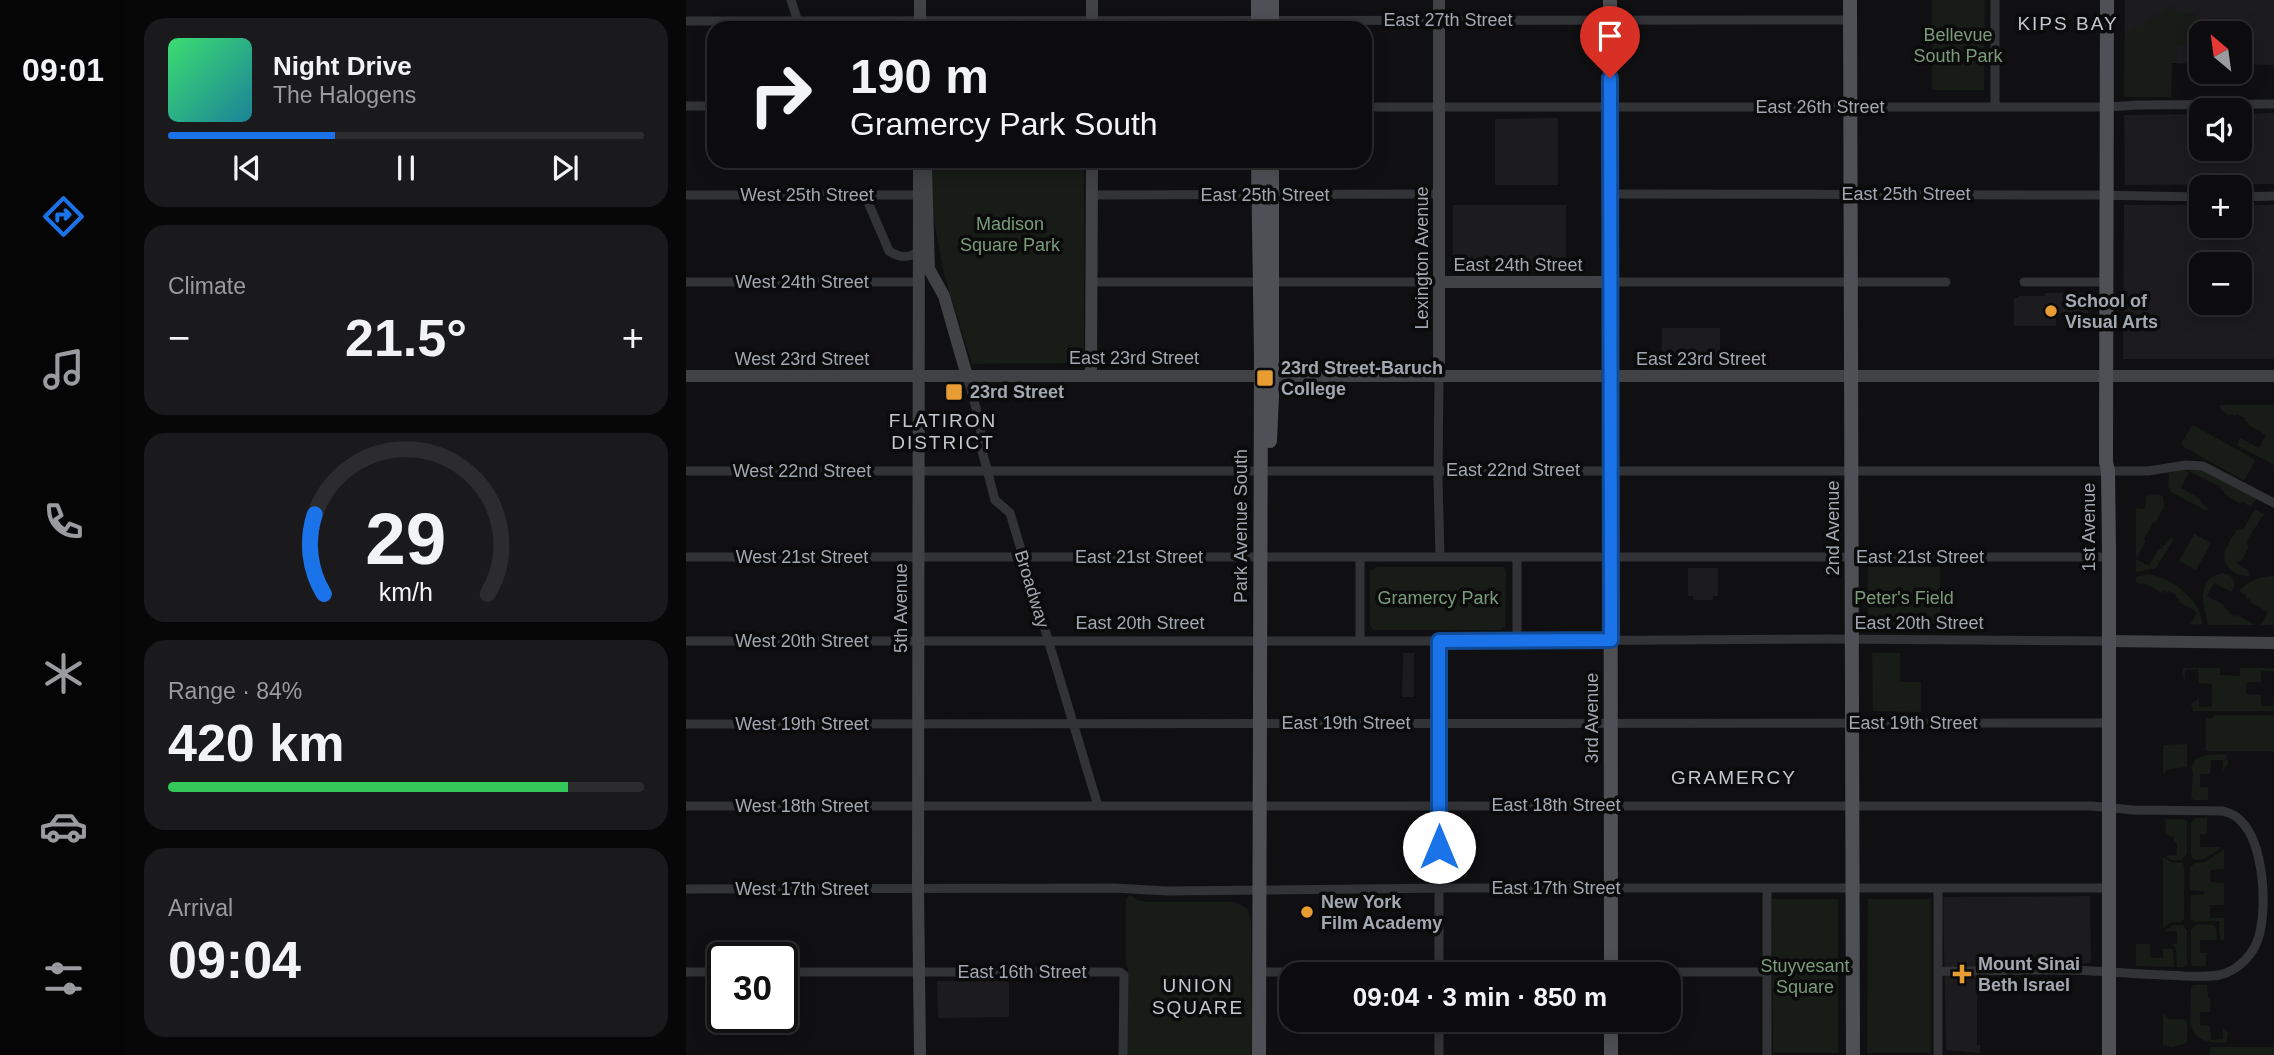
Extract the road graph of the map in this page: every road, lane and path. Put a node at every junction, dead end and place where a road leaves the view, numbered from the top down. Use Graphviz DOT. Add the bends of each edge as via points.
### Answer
graph roads {
  1 [pos="791,0"];
  2 [pos="920,0"];
  3 [pos="1092,0"];
  4 [pos="1258,0"];
  5 [pos="1272,0"];
  6 [pos="1439,0"];
  7 [pos="1610,0"];
  8 [pos="1850,0"];
  9 [pos="1995,0"];
  10 [pos="2107,0"];
  11 [pos="1439,19"];
  12 [pos="1610,20"];
  13 [pos="1850,20"];
  14 [pos="686,21"];
  15 [pos="707,21"];
  16 [pos="798,21"];
  17 [pos="920,21"];
  18 [pos="1092,21"];
  19 [pos="1264,21"];
  20 [pos="1266,21"];
  21 [pos="1369,21"];
  22 [pos="2274,104"];
  23 [pos="686,106"];
  24 [pos="707,106"];
  25 [pos="1610,106"];
  26 [pos="1372,107"];
  27 [pos="1439,107"];
  28 [pos="1995,107"];
  29 [pos="2107,107"];
  30 [pos="1851,108"];
  31 [pos="920,168"];
  32 [pos="925,168"];
  33 [pos="1092,168"];
  34 [pos="1259,168"];
  35 [pos="1271,168"];
  36 [pos="1439,194"];
  37 [pos="1611,194"];
  38 [pos="1852,194"];
  39 [pos="686,195"];
  40 [pos="865,195"];
  41 [pos="923,195"];
  42 [pos="1092,195"];
  43 [pos="1265,195"];
  44 [pos="2107,195"];
  45 [pos="2274,196"];
  46 [pos="2189,197"];
  47 [pos="2252,197"];
  48 [pos="919,250"];
  49 [pos="686,282"];
  50 [pos="919,282"];
  51 [pos="1091,282"];
  52 [pos="1439,282"];
  53 [pos="1611,282"];
  54 [pos="1852,282"];
  55 [pos="1945,282"];
  56 [pos="2024,282"];
  57 [pos="2107,282"];
  58 [pos="1266,283"];
  59 [pos="686,376"];
  60 [pos="967,376"];
  61 [pos="1091,376"];
  62 [pos="1266,376"];
  63 [pos="1439,376"];
  64 [pos="1611,376"];
  65 [pos="2106,376"];
  66 [pos="2274,376"];
  67 [pos="918,377"];
  68 [pos="1852,377"];
  69 [pos="987,470"];
  70 [pos="1265,470"];
  71 [pos="1438,470"];
  72 [pos="1611,470"];
  73 [pos="686,471"];
  74 [pos="918,471"];
  75 [pos="1852,471"];
  76 [pos="2108,471"];
  77 [pos="2274,503"];
  78 [pos="686,556"];
  79 [pos="919,556"];
  80 [pos="1022,556"];
  81 [pos="1265,557"];
  82 [pos="1360,557"];
  83 [pos="1440,557"];
  84 [pos="1517,557"];
  85 [pos="1611,557"];
  86 [pos="1852,557"];
  87 [pos="2109,557"];
  88 [pos="1611,640"];
  89 [pos="1853,640"];
  90 [pos="686,641"];
  91 [pos="919,641"];
  92 [pos="1049,641"];
  93 [pos="1265,641"];
  94 [pos="1360,641"];
  95 [pos="1439,641"];
  96 [pos="1517,641"];
  97 [pos="2108,641"];
  98 [pos="2274,643"];
  99 [pos="918,723"];
  100 [pos="1072,723"];
  101 [pos="1439,723"];
  102 [pos="1611,723"];
  103 [pos="1853,723"];
  104 [pos="2109,723"];
  105 [pos="686,724"];
  106 [pos="1265,724"];
  107 [pos="686,806"];
  108 [pos="919,806"];
  109 [pos="1098,806"];
  110 [pos="1265,806"];
  111 [pos="1439,806"];
  112 [pos="1611,806"];
  113 [pos="1853,806"];
  114 [pos="2110,808"];
  115 [pos="1439,888"];
  116 [pos="1611,888"];
  117 [pos="1938,888"];
  118 [pos="2110,888"];
  119 [pos="918,889"];
  120 [pos="1767,889"];
  121 [pos="1853,889"];
  122 [pos="686,890"];
  123 [pos="1265,890"];
  124 [pos="1439,962"];
  125 [pos="1611,962"];
  126 [pos="1938,971"];
  127 [pos="686,972"];
  128 [pos="707,972"];
  129 [pos="798,972"];
  130 [pos="920,972"];
  131 [pos="1264,972"];
  132 [pos="1279,972"];
  133 [pos="1767,972"];
  134 [pos="1681,973"];
  135 [pos="2108,973"];
  136 [pos="1439,1032"];
  137 [pos="1611,1032"];
  138 [pos="920,1055"];
  139 [pos="1124,1055"];
  140 [pos="1259,1055"];
  141 [pos="1269,1055"];
  142 [pos="1439,1055"];
  143 [pos="1611,1055"];
  144 [pos="1767,1055"];
  145 [pos="1853,1055"];
  146 [pos="1938,1055"];
  147 [pos="2109,1055"];
  1 -- 16 [label="street"];
  2 -- 17 [label="main road"];
  3 -- 18 [label="main road"];
  4 -- 19 [label="main road"];
  5 -- 20 [label="main road"];
  6 -- 11 [label="main road, Lexington Avenue"];
  7 -- 12 [label="main road, 3rd Avenue"];
  8 -- 13 [label="main road, 2nd Avenue"];
  9 -- 28 [label="street"];
  10 -- 29 [label="main road, 1st Avenue"];
  11 -- 12 [label="street, East 27th Street"];
  11 -- 21 [label="street, East 27th Street"];
  11 -- 27 [label="main road, Lexington Avenue"];
  12 -- 13 [label="street, East 27th Street"];
  12 -- 25 [label="main road, 3rd Avenue"];
  13 -- 30 [label="main road, 2nd Avenue"];
  14 -- 15 [label="street, East 27th Street"];
  22 -- 29 [label="street, East 26th Street"];
  23 -- 24 [label="street"];
  25 -- 27 [label="street, East 26th Street"];
  25 -- 30 [label="street, East 26th Street"];
  25 -- 37 [label="main road, 3rd Avenue"];
  26 -- 27 [label="street, East 26th Street"];
  27 -- 36 [label="main road, Lexington Avenue"];
  28 -- 29 [label="street, East 26th Street"];
  28 -- 30 [label="street, East 26th Street"];
  29 -- 44 [label="main road, 1st Avenue"];
  30 -- 38 [label="main road, 2nd Avenue"];
  31 -- 41 [label="main road, 5th Avenue"];
  32 -- 41 [label="main road"];
  33 -- 42 [label="main road"];
  34 -- 43 [label="main road, Park Avenue South"];
  35 -- 43 [label="main road, Park Avenue South"];
  36 -- 43 [label="street, East 25th Street"];
  36 -- 52 [label="main road, Lexington Avenue"];
  37 -- 38 [label="street, East 25th Street"];
  37 -- 53 [label="main road, 3rd Avenue"];
  38 -- 44 [label="street, East 25th Street"];
  38 -- 54 [label="main road, 2nd Avenue"];
  39 -- 40 [label="street, West 25th Street"];
  40 -- 41 [label="street, West 25th Street"];
  40 -- 48 [label="street" via="889,251 905,256"];
  41 -- 48 [label="main road, 5th Avenue"];
  41 -- 60 [label="main road" via="929,268 947,303"];
  42 -- 43 [label="street, East 25th Street"];
  42 -- 51 [label="main road"];
  43 -- 58 [label="main road, Park Avenue South"];
  44 -- 46 [label="street, East 25th Street"];
  44 -- 57 [label="main road, 1st Avenue"];
  45 -- 47 [label="street"];
  48 -- 50 [label="main road, 5th Avenue"];
  49 -- 50 [label="street, West 24th Street"];
  50 -- 67 [label="main road, 5th Avenue"];
  51 -- 58 [label="street, East 24th Street"];
  51 -- 61 [label="main road"];
  52 -- 53 [label="main road, East 24th Street"];
  52 -- 58 [label="street, East 24th Street"];
  52 -- 63 [label="main road, Lexington Avenue"];
  53 -- 54 [label="street, East 24th Street"];
  53 -- 64 [label="main road, 3rd Avenue"];
  54 -- 55 [label="street, East 24th Street"];
  54 -- 68 [label="main road, 2nd Avenue"];
  56 -- 57 [label="street"];
  57 -- 65 [label="main road, 1st Avenue"];
  58 -- 62 [label="main road, Park Avenue South"];
  59 -- 67 [label="main road, West 23rd Street"];
  60 -- 61 [label="main road, East 23rd Street"];
  60 -- 67 [label="main road, East 23rd Street"];
  60 -- 69 [label="street, Broadway"];
  61 -- 62 [label="main road, East 23rd Street"];
  62 -- 63 [label="main road, East 23rd Street"];
  62 -- 70 [label="main road, Park Avenue South"];
  63 -- 64 [label="main road, East 23rd Street"];
  63 -- 71 [label="street, Lexington Avenue"];
  64 -- 68 [label="main road, East 23rd Street"];
  64 -- 72 [label="main road, 3rd Avenue"];
  65 -- 66 [label="main road, East 23rd Street"];
  65 -- 68 [label="main road, East 23rd Street"];
  65 -- 76 [label="main road, 1st Avenue"];
  67 -- 74 [label="main road, 5th Avenue"];
  68 -- 75 [label="main road, 2nd Avenue"];
  69 -- 70 [label="street, East 22nd Street"];
  69 -- 74 [label="street, East 22nd Street"];
  69 -- 80 [label="street, Broadway" via="997,503 1010,513"];
  70 -- 71 [label="street, East 22nd Street"];
  70 -- 81 [label="main road, Park Avenue South"];
  71 -- 72 [label="street, East 22nd Street"];
  71 -- 83 [label="street, Lexington Avenue"];
  72 -- 75 [label="street, East 22nd Street"];
  72 -- 85 [label="main road, 3rd Avenue"];
  73 -- 74 [label="street, West 22nd Street"];
  74 -- 79 [label="main road, 5th Avenue"];
  75 -- 76 [label="street, East 22nd Street"];
  75 -- 86 [label="main road, 2nd Avenue"];
  76 -- 77 [label="street, East 22nd Street" via="2203,466"];
  76 -- 87 [label="main road, 1st Avenue"];
  78 -- 79 [label="street, West 21st Street"];
  79 -- 80 [label="street, East 21st Street"];
  79 -- 91 [label="main road, 5th Avenue"];
  80 -- 81 [label="street, East 21st Street"];
  80 -- 92 [label="street, Broadway"];
  81 -- 82 [label="street, East 21st Street"];
  81 -- 93 [label="main road, Park Avenue South"];
  82 -- 83 [label="street, East 21st Street"];
  82 -- 94 [label="street"];
  83 -- 84 [label="street, East 21st Street"];
  84 -- 85 [label="street, East 21st Street"];
  84 -- 96 [label="street"];
  85 -- 86 [label="street, East 21st Street"];
  85 -- 88 [label="main road, 3rd Avenue"];
  86 -- 87 [label="street, East 21st Street"];
  86 -- 89 [label="main road, 2nd Avenue"];
  87 -- 97 [label="main road, 1st Avenue"];
  88 -- 89 [label="street, East 20th Street"];
  88 -- 96 [label="street, East 20th Street"];
  88 -- 102 [label="main road, 3rd Avenue"];
  89 -- 97 [label="street, East 20th Street"];
  89 -- 103 [label="main road, 2nd Avenue"];
  90 -- 91 [label="street, West 20th Street"];
  91 -- 92 [label="street, East 20th Street"];
  91 -- 99 [label="main road, 5th Avenue"];
  92 -- 93 [label="street, East 20th Street"];
  92 -- 100 [label="street, Broadway"];
  93 -- 94 [label="street, East 20th Street"];
  93 -- 106 [label="main road, Park Avenue South"];
  94 -- 95 [label="street, East 20th Street"];
  95 -- 96 [label="street, East 20th Street"];
  95 -- 101 [label="street"];
  97 -- 98 [label="main road, East 20th Street"];
  97 -- 104 [label="main road, 1st Avenue"];
  99 -- 100 [label="street, East 19th Street"];
  99 -- 105 [label="street, West 19th Street"];
  99 -- 108 [label="main road, 5th Avenue"];
  100 -- 106 [label="street, East 19th Street"];
  100 -- 109 [label="street, Broadway"];
  101 -- 102 [label="street, East 19th Street"];
  101 -- 106 [label="street, East 19th Street"];
  101 -- 111 [label="street"];
  102 -- 103 [label="street, East 19th Street"];
  102 -- 112 [label="main road, 3rd Avenue"];
  103 -- 104 [label="street, East 19th Street"];
  103 -- 113 [label="main road, 2nd Avenue"];
  104 -- 114 [label="main road, 1st Avenue"];
  106 -- 110 [label="main road, Park Avenue South"];
  107 -- 108 [label="street, West 18th Street"];
  108 -- 109 [label="street, East 18th Street"];
  108 -- 119 [label="main road, 5th Avenue"];
  109 -- 110 [label="street, East 18th Street"];
  110 -- 111 [label="street, East 18th Street"];
  110 -- 123 [label="main road, Park Avenue South"];
  111 -- 112 [label="street, East 18th Street"];
  111 -- 115 [label="street"];
  112 -- 113 [label="street, East 18th Street"];
  112 -- 116 [label="main road, 3rd Avenue"];
  113 -- 114 [label="street, East 18th Street"];
  113 -- 121 [label="main road, 2nd Avenue"];
  114 -- 118 [label="main road, 1st Avenue"];
  114 -- 135 [label="street, East 18th Street" via="2233,814 2253,839 2262,904 2259,937 2252,951 2230,972 2203,976"];
  115 -- 116 [label="street, East 17th Street"];
  115 -- 123 [label="street, East 17th Street"];
  115 -- 124 [label="street"];
  116 -- 120 [label="street, East 17th Street"];
  116 -- 125 [label="main road, 3rd Avenue"];
  117 -- 118 [label="street, East 17th Street"];
  117 -- 121 [label="street, East 17th Street"];
  117 -- 126 [label="street"];
  118 -- 135 [label="main road, 1st Avenue"];
  119 -- 122 [label="street, West 17th Street"];
  119 -- 123 [label="street, East 17th Street"];
  119 -- 130 [label="main road, 5th Avenue"];
  120 -- 121 [label="street, East 17th Street"];
  120 -- 133 [label="street"];
  121 -- 145 [label="main road, 2nd Avenue"];
  123 -- 131 [label="main road, Park Avenue South"];
  126 -- 135 [label="street"];
  126 -- 146 [label="street"];
  127 -- 128 [label="street"];
  129 -- 130 [label="street, East 16th Street"];
  130 -- 138 [label="main road, 5th Avenue"];
  130 -- 139 [label="street, East 16th Street" via="1116,971 1124,975"];
  131 -- 132 [label="street"];
  131 -- 140 [label="main road"];
  131 -- 141 [label="main road"];
  133 -- 134 [label="street"];
  133 -- 144 [label="street"];
  135 -- 147 [label="main road, 1st Avenue"];
  136 -- 142 [label="street"];
  137 -- 143 [label="main road"];
}
